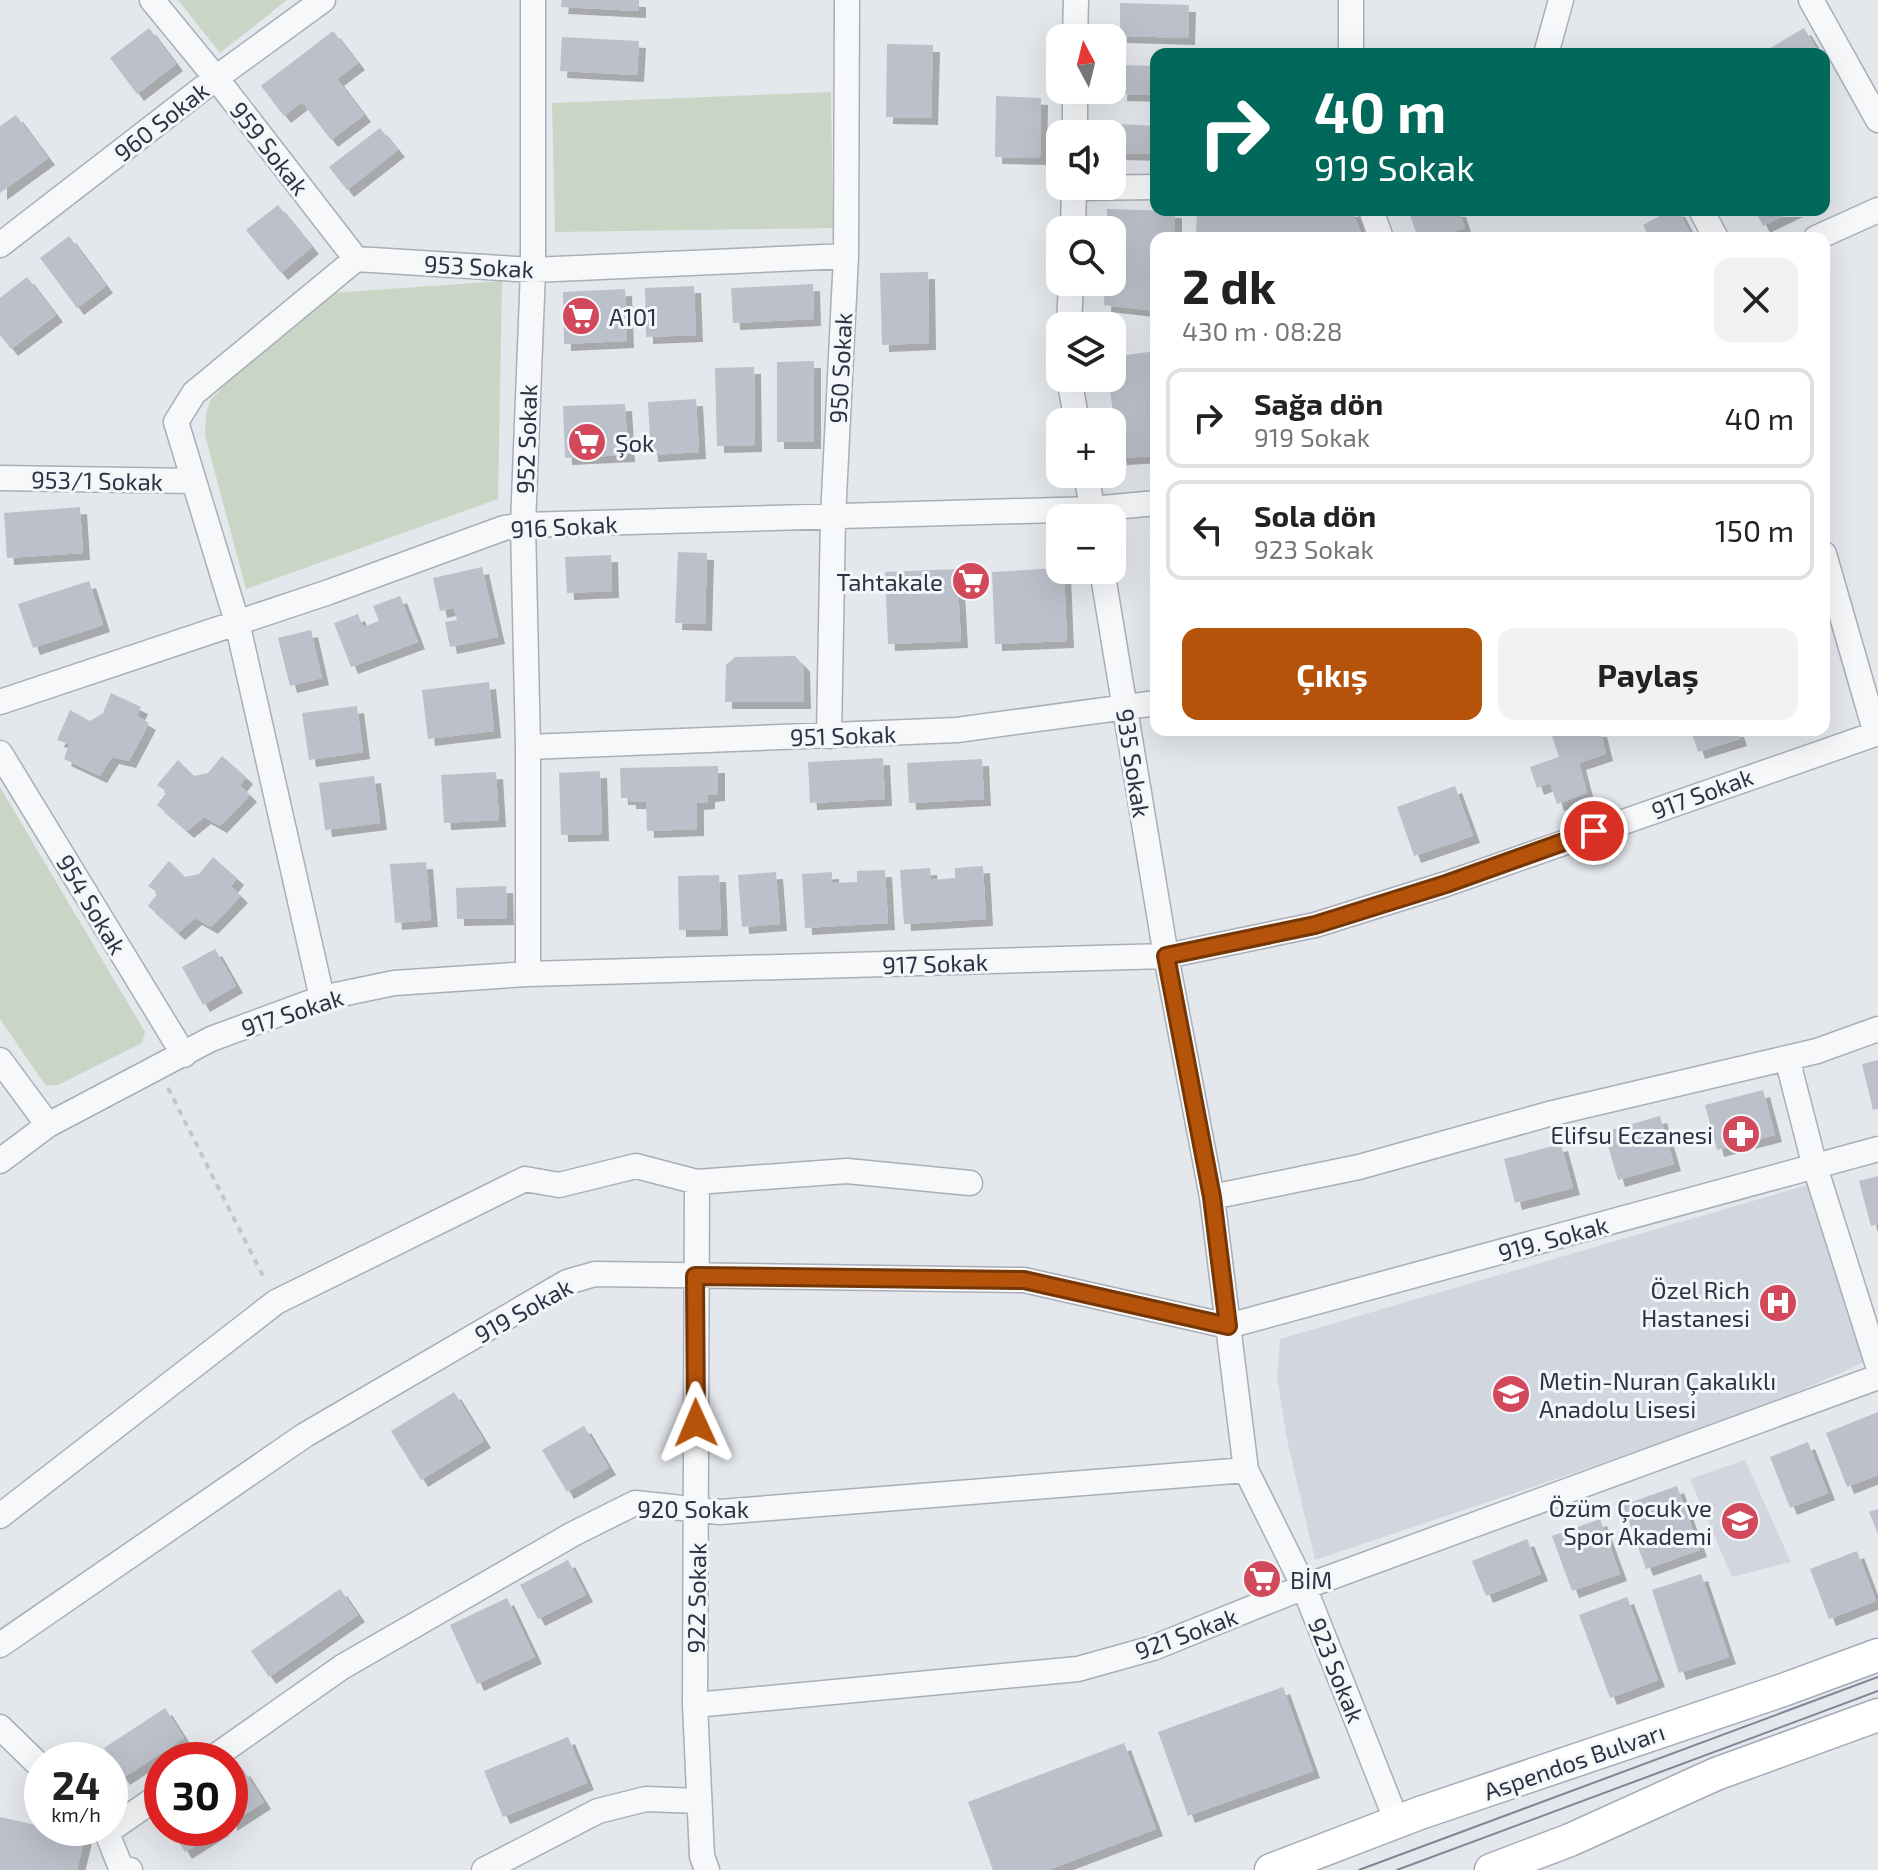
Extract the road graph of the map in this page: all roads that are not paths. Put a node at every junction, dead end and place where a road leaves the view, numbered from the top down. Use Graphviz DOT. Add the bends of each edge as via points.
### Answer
graph roads {
  1 [pos="152,0"];
  2 [pos="323,0"];
  3 [pos="533,0"];
  4 [pos="847,0"];
  5 [pos="1076,0"];
  6 [pos="1351,0"];
  7 [pos="1561,0"];
  8 [pos="1811,0"];
  9 [pos="1075,24"];
  10 [pos="1351,48"];
  11 [pos="1548,48"];
  12 [pos="216,78"];
  13 [pos="1878,120"];
  14 [pos="1126,187"];
  15 [pos="1150,187"];
  16 [pos="1878,210"];
  17 [pos="1829,232"];
  18 [pos="0,245"];
  19 [pos="846,256"];
  20 [pos="356,259"];
  21 [pos="533,270"];
  22 [pos="0,478"];
  23 [pos="194,481"];
  24 [pos="1150,504"];
  25 [pos="1126,508"];
  26 [pos="1046,515"];
  27 [pos="833,517"];
  28 [pos="523,525"];
  29 [pos="1830,574"];
  30 [pos="1104,584"];
  31 [pos="237,622"];
  32 [pos="0,702"];
  33 [pos="1150,704"];
  34 [pos="1125,709"];
  35 [pos="1877,733"];
  36 [pos="829,736"];
  37 [pos="528,747"];
  38 [pos="0,753"];
  39 [pos="1166,956"];
  40 [pos="528,974"];
  41 [pos="322,998"];
  42 [pos="1878,1029"];
  43 [pos="184,1055"];
  44 [pos="1787,1058"];
  45 [pos="0,1060"];
  46 [pos="48,1125"];
  47 [pos="1878,1149"];
  48 [pos="0,1161"];
  49 [pos="1815,1167"];
  50 [pos="697,1182"];
  51 [pos="970,1183"];
  52 [pos="1212,1197"];
  53 [pos="695,1276"];
  54 [pos="1228,1326"];
  55 [pos="1878,1366"];
  56 [pos="1878,1377"];
  57 [pos="1246,1470"];
  58 [pos="697,1510"];
  59 [pos="0,1516"];
  60 [pos="1304,1587"];
  61 [pos="2,1638"];
  62 [pos="1878,1655"];
  63 [pos="695,1705"];
  64 [pos="1878,1715"];
  65 [pos="0,1727"];
  66 [pos="236,1742"];
  67 [pos="24,1750"];
  68 [pos="699,1801"];
  69 [pos="1397,1822"];
  70 [pos="112,1846"];
  71 [pos="130,1870"];
  72 [pos="484,1870"];
  73 [pos="707,1870"];
  74 [pos="1271,1870"];
  75 [pos="1491,1870"];
  1 -- 12 [label="street, 959 Sokak"];
  2 -- 12 [label="street, 960 Sokak"];
  3 -- 21 [label="street, 952 Sokak"];
  4 -- 19 [label="street, 950 Sokak"];
  5 -- 9 [label="street"];
  6 -- 10 [label="street"];
  7 -- 11 [label="street"];
  8 -- 13 [label="street"];
  12 -- 18 [label="street, 960 Sokak"];
  12 -- 20 [label="street, 959 Sokak"];
  14 -- 15 [label="street"];
  16 -- 17 [label="street"];
  19 -- 21 [label="street, 953 Sokak"];
  19 -- 27 [label="street, 950 Sokak"];
  20 -- 21 [label="street, 953 Sokak"];
  20 -- 23 [label="street" via="194,393 176,422"];
  21 -- 28 [label="street, 952 Sokak"];
  22 -- 23 [label="street, 953/1 Sokak"];
  23 -- 31 [label="street"];
  24 -- 25 [label="street, 916 Sokak"];
  26 -- 27 [label="street, 916 Sokak"];
  27 -- 28 [label="street, 916 Sokak"];
  27 -- 36 [label="street, 950 Sokak"];
  28 -- 31 [label="street, 916 Sokak"];
  28 -- 37 [label="street, 952 Sokak"];
  29 -- 35 [label="street"];
  30 -- 34 [label="street, 935 Sokak"];
  31 -- 32 [label="street, 916 Sokak"];
  31 -- 41 [label="street"];
  33 -- 34 [label="street, 951 Sokak"];
  34 -- 36 [label="street, 951 Sokak" via="957,730"];
  34 -- 39 [label="street, 935 Sokak"];
  35 -- 39 [label="street, 917 Sokak" via="1446,884 1315,925"];
  36 -- 37 [label="street, 951 Sokak"];
  37 -- 40 [label="street, 952 Sokak"];
  38 -- 43 [label="street, 954 Sokak"];
  39 -- 40 [label="street, 917 Sokak"];
  39 -- 52 [label="street, 923 Sokak"];
  40 -- 41 [label="street, 917 Sokak" via="394,983"];
  41 -- 43 [label="street, 917 Sokak" via="211,1039"];
  42 -- 44 [label="street"];
  43 -- 46 [label="street, 917 Sokak"];
  44 -- 49 [label="street"];
  44 -- 52 [label="street" via="1549,1114 1359,1167"];
  45 -- 46 [label="street"];
  46 -- 48 [label="street, 917 Sokak"];
  47 -- 49 [label="street, 919. Sokak"];
  49 -- 54 [label="street, 919. Sokak"];
  49 -- 55 [label="street"];
  50 -- 51 [label="street" via="847,1171"];
  50 -- 53 [label="street, 922 Sokak"];
  50 -- 59 [label="street" via="636,1166 559,1185 525,1179 276,1302"];
  52 -- 54 [label="street, 923 Sokak"];
  53 -- 54 [label="street, 919 Sokak" via="1024,1280"];
  53 -- 58 [label="street, 922 Sokak"];
  53 -- 61 [label="street, 919 Sokak" via="595,1274 567,1282 305,1435"];
  54 -- 57 [label="street, 923 Sokak"];
  56 -- 60 [label="street, 921 Sokak"];
  57 -- 58 [label="street, 920 Sokak"];
  57 -- 60 [label="street, 923 Sokak"];
  58 -- 63 [label="street, 922 Sokak"];
  58 -- 66 [label="street, 920 Sokak" via="635,1503 573,1534 342,1667"];
  60 -- 63 [label="street, 921 Sokak" via="1153,1648 1078,1669"];
  60 -- 69 [label="street, 923 Sokak"];
  62 -- 69 [label="main road, Aspendos Bulvarı"];
  63 -- 68 [label="street, 922 Sokak"];
  64 -- 75 [label="main road" via="1716,1774"];
  65 -- 67 [label="street"];
  68 -- 72 [label="street" via="646,1799 598,1811"];
  68 -- 73 [label="street, 922 Sokak"];
  69 -- 74 [label="main road, Aspendos Bulvarı"];
  70 -- 71 [label="street" via="121,1868"];
}
